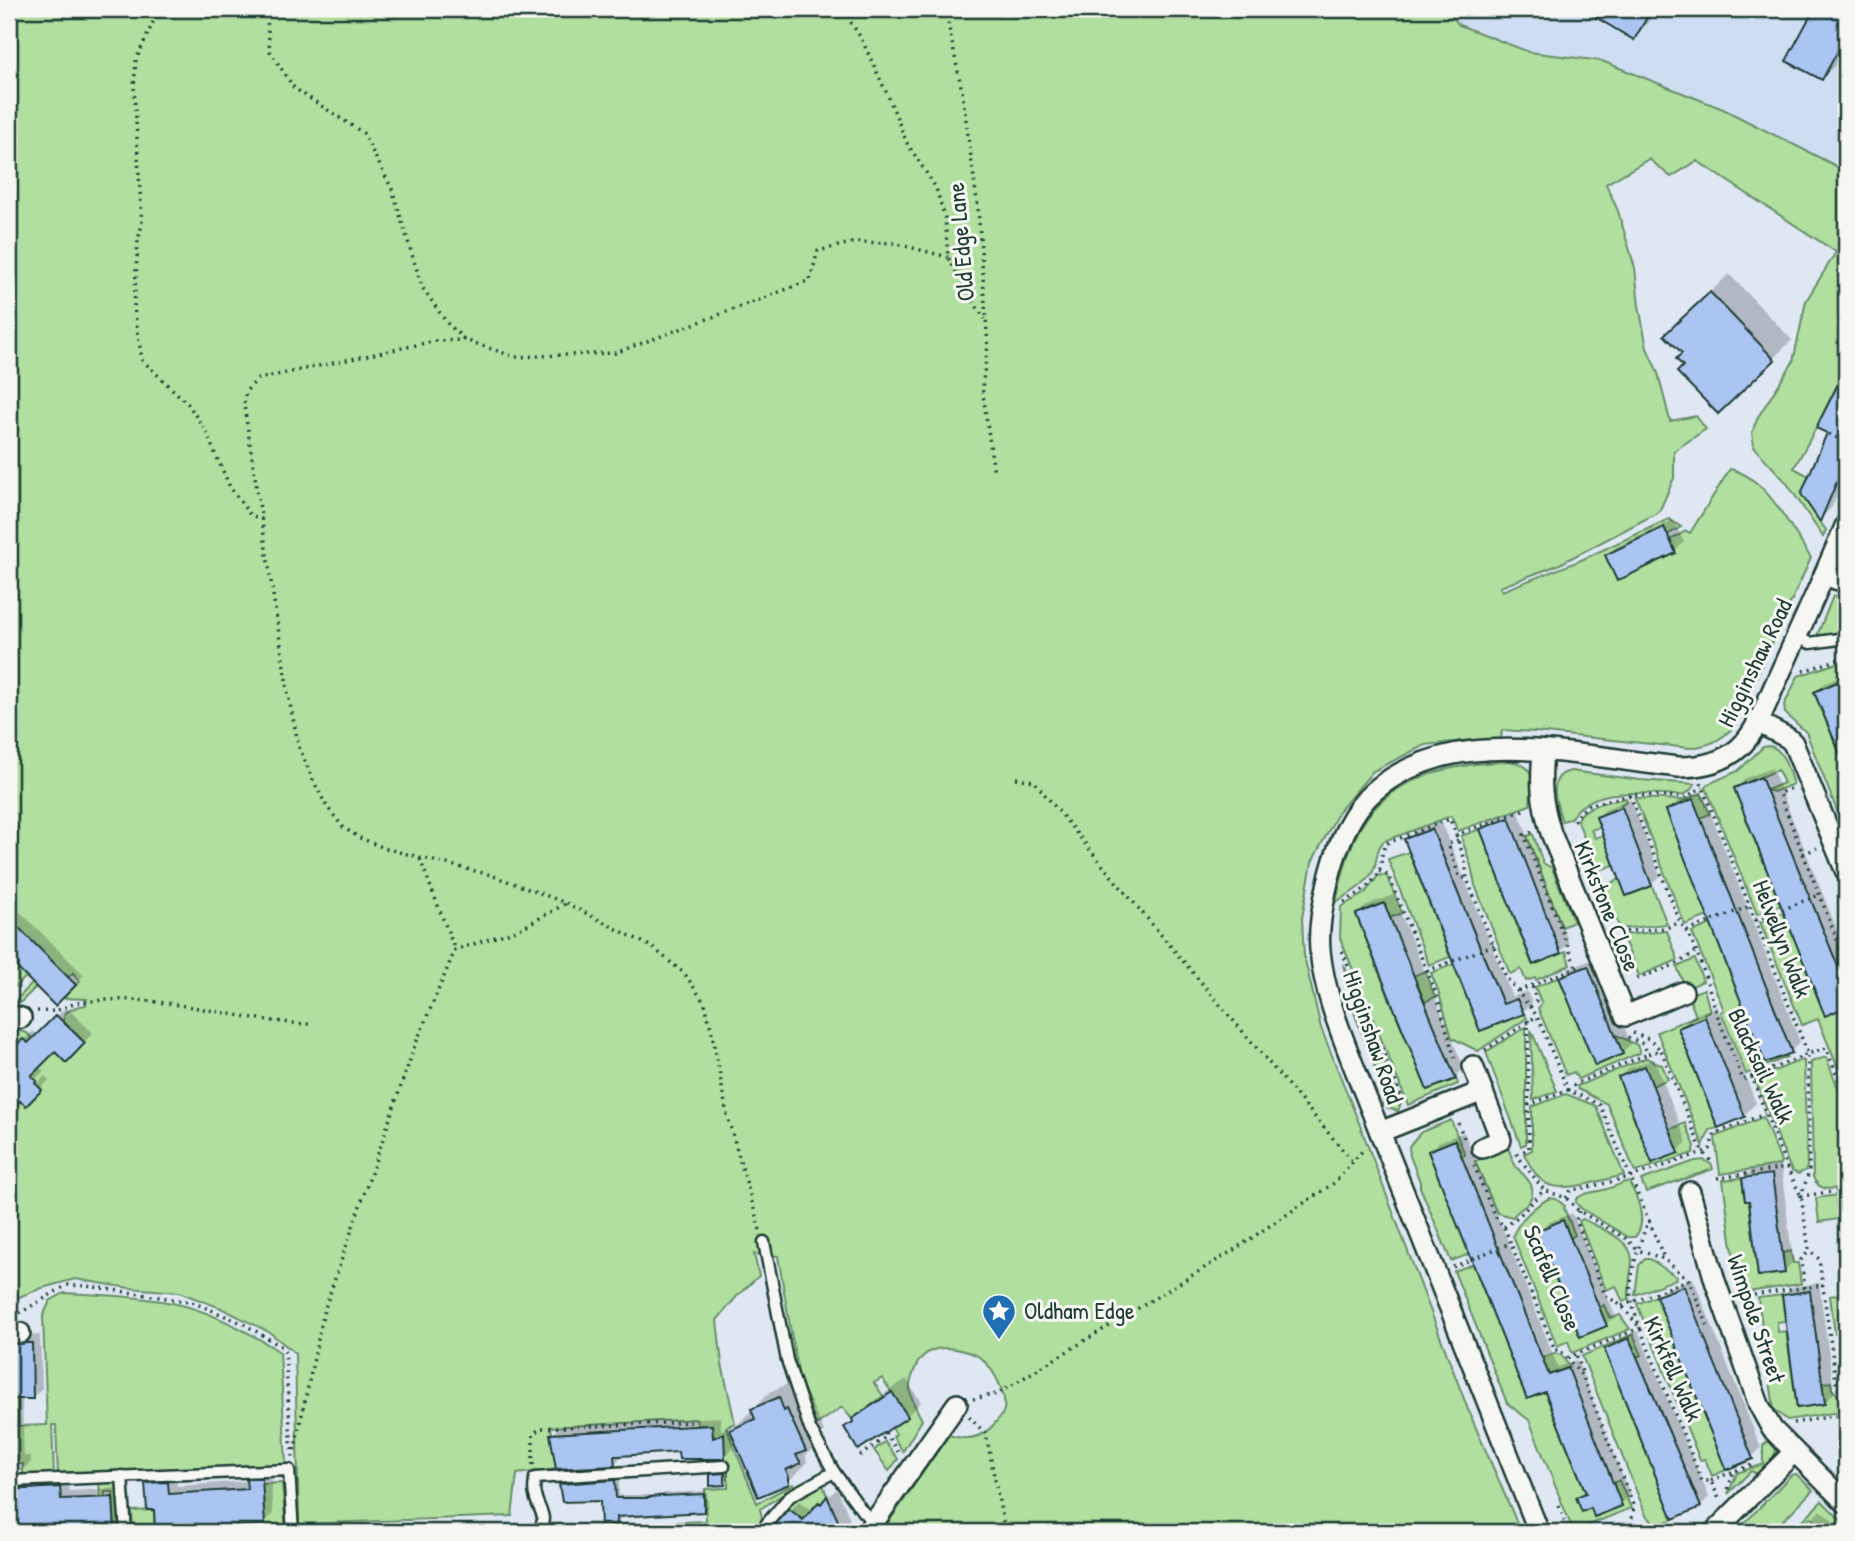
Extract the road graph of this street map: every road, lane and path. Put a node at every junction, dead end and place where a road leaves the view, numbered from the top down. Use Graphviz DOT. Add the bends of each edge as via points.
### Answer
graph roads {
  1 [pos="159,9"];
  2 [pos="265,9"];
  3 [pos="846,9"];
  4 [pos="945,9"];
  5 [pos="948,257"];
  6 [pos="986,321"];
  7 [pos="465,340"];
  8 [pos="1829,434"];
  9 [pos="1846,442"];
  10 [pos="994,473"];
  11 [pos="262,519"];
  12 [pos="1846,523"];
  13 [pos="1825,575"];
  14 [pos="1846,579"];
  15 [pos="1797,637"];
  16 [pos="1846,638"];
  17 [pos="1846,657"];
  18 [pos="1795,674"];
  19 [pos="1756,722"];
  20 [pos="1542,751"];
  21 [pos="1699,767"];
  22 [pos="1016,778"];
  23 [pos="1703,788"];
  24 [pos="1779,793"];
  25 [pos="1630,795"];
  26 [pos="1529,808"];
  27 [pos="1574,821"];
  28 [pos="1524,835"];
  29 [pos="1457,837"];
  30 [pos="420,859"];
  31 [pos="1379,871"];
  32 [pos="1846,872"];
  33 [pos="1467,879"];
  34 [pos="1819,895"];
  35 [pos="566,903"];
  36 [pos="1339,905"];
  37 [pos="1750,906"];
  38 [pos="1756,920"];
  39 [pos="1680,922"];
  40 [pos="1686,931"];
  41 [pos="1619,932"];
  42 [pos="1337,941"];
  43 [pos="1494,945"];
  44 [pos="455,950"];
  45 [pos="1695,952"];
  46 [pos="1591,961"];
  47 [pos="1846,962"];
  48 [pos="1576,967"];
  49 [pos="1427,971"];
  50 [pos="1637,979"];
  51 [pos="1355,985"];
  52 [pos="1532,985"];
  53 [pos="1348,988"];
  54 [pos="1518,991"];
  55 [pos="1683,992"];
  56 [pos="1530,1007"];
  57 [pos="20,1015"];
  58 [pos="1537,1016"];
  59 [pos="1528,1020"];
  60 [pos="309,1024"];
  61 [pos="1622,1024"];
  62 [pos="1661,1050"];
  63 [pos="1648,1054"];
  64 [pos="1808,1054"];
  65 [pos="1470,1059"];
  66 [pos="1391,1071"];
  67 [pos="1378,1076"];
  68 [pos="1752,1077"];
  69 [pos="1568,1090"];
  70 [pos="1483,1091"];
  71 [pos="1846,1098"];
  72 [pos="1528,1105"];
  73 [pos="1406,1108"];
  74 [pos="1455,1114"];
  75 [pos="1766,1114"];
  76 [pos="1380,1132"];
  77 [pos="1473,1150"];
  78 [pos="1703,1152"];
  79 [pos="1353,1162"];
  80 [pos="1714,1164"];
  81 [pos="1787,1168"];
  82 [pos="1632,1176"];
  83 [pos="1717,1178"];
  84 [pos="1544,1190"];
  85 [pos="1846,1190"];
  86 [pos="1690,1192"];
  87 [pos="1801,1196"];
  88 [pos="1566,1198"];
  89 [pos="1579,1211"];
  90 [pos="1649,1220"];
  91 [pos="1504,1227"];
  92 [pos="764,1242"];
  93 [pos="1510,1243"];
  94 [pos="1638,1250"];
  95 [pos="1809,1250"];
  96 [pos="1664,1259"];
  97 [pos="1450,1268"];
  98 [pos="1689,1280"];
  99 [pos="1823,1285"];
  100 [pos="1805,1288"];
  101 [pos="1754,1295"];
  102 [pos="1632,1302"];
  103 [pos="1622,1306"];
  104 [pos="1640,1328"];
  105 [pos="1709,1329"];
  106 [pos="15,1333"];
  107 [pos="1577,1355"];
  108 [pos="1567,1358"];
  109 [pos="1583,1377"];
  110 [pos="1846,1395"];
  111 [pos="957,1404"];
  112 [pos="1846,1414"];
  113 [pos="695,1422"];
  114 [pos="1797,1422"];
  115 [pos="1794,1452"];
  116 [pos="859,1456"];
  117 [pos="902,1457"];
  118 [pos="1760,1462"];
  119 [pos="724,1466"];
  120 [pos="1734,1471"];
  121 [pos="834,1472"];
  122 [pos="122,1476"];
  123 [pos="534,1478"];
  124 [pos="9,1481"];
  125 [pos="1711,1481"];
  126 [pos="1846,1503"];
  127 [pos="1559,1506"];
  128 [pos="871,1527"];
  129 [pos="126,1532"];
  130 [pos="293,1532"];
  131 [pos="537,1532"];
  132 [pos="761,1532"];
  133 [pos="1005,1532"];
  134 [pos="1539,1532"];
  135 [pos="1568,1532"];
  136 [pos="1629,1532"];
  137 [pos="1714,1532"];
  1 -- 11 [label="path" via="136,60 134,87 142,224 134,308 142,360 188,404 230,487 250,516"];
  2 -- 7 [label="path" via="270,51 294,88 363,133 392,189 422,287"];
  3 -- 5 [label="path" via="907,143 936,188 945,218"];
  4 -- 6 [label="path, Old Edge Lane" via="978,208"];
  5 -- 6 [label="path"];
  5 -- 7 [label="path" via="893,243 855,242 818,251 810,280 615,353 514,357"];
  6 -- 10 [label="path, Old Edge Lane" via="988,346 982,387"];
  7 -- 11 [label="path" via="435,341 258,379 246,391 244,405"];
  8 -- 9 [label="path"];
  11 -- 30 [label="path" via="289,699 299,747 313,780 344,828"];
  12 -- 13 [label="street, Higginshaw Road"];
  13 -- 14 [label="street"];
  13 -- 15 [label="street, Higginshaw Road"];
  15 -- 16 [label="lane" via="1810,643"];
  15 -- 19 [label="street, Higginshaw Road"];
  17 -- 18 [label="path"];
  19 -- 21 [label="street, Higginshaw Road" via="1740,747"];
  19 -- 32 [label="street" via="1793,743"];
  20 -- 21 [label="street, Higginshaw Road"];
  20 -- 61 [label="street, Kirkstone Close" via="1543,808"];
  20 -- 76 [label="street, Higginshaw Road" via="1470,751 1417,765 1393,778 1360,807 1336,852 1322,911 1320,950 1334,1013"];
  21 -- 23 [label="path, Helvellyn Walk"];
  22 -- 79 [label="path" via="1034,781"];
  23 -- 25 [label="path" via="1686,797"];
  23 -- 37 [label="path, Helvellyn Walk"];
  24 -- 34 [label="path"];
  25 -- 27 [label="path" via="1588,805"];
  25 -- 39 [label="path, Blacksail Walk"];
  26 -- 29 [label="path"];
  28 -- 48 [label="path"];
  29 -- 31 [label="path" via="1450,819 1387,843"];
  29 -- 33 [label="path"];
  29 -- 33 [label="path" via="1448,844 1460,876"];
  30 -- 35 [label="path" via="491,874"];
  30 -- 44 [label="path"];
  31 -- 36 [label="path" via="1363,891"];
  31 -- 49 [label="path" via="1388,875"];
  33 -- 43 [label="path"];
  34 -- 38 [label="path"];
  34 -- 47 [label="path"];
  35 -- 44 [label="path" via="520,929"];
  35 -- 92 [label="path" via="652,947 685,974 705,1004 727,1115"];
  37 -- 38 [label="path, Helvellyn Walk"];
  37 -- 40 [label="path"];
  38 -- 64 [label="path, Helvellyn Walk"];
  39 -- 40 [label="path, Blacksail Walk"];
  39 -- 41 [label="path" via="1666,928"];
  40 -- 45 [label="path, Blacksail Walk"];
  42 -- 51 [label="path"];
  43 -- 49 [label="path"];
  43 -- 54 [label="path" via="1506,977"];
  44 -- 106 [label="path" via="414,1048 324,1311 292,1459 285,1353 244,1324 192,1302 67,1285 20,1313"];
  45 -- 50 [label="path"];
  45 -- 68 [label="path, Blacksail Walk" via="1744,1080"];
  46 -- 48 [label="path"];
  48 -- 52 [label="path"];
  49 -- 65 [label="path"];
  51 -- 53 [label="path"];
  51 -- 66 [label="path"];
  52 -- 54 [label="path"];
  52 -- 56 [label="path" via="1536,1001"];
  54 -- 56 [label="path"];
  55 -- 61 [label="street"];
  56 -- 58 [label="path"];
  57 -- 60 [label="path" via="59,1010 74,1003 147,1001"];
  58 -- 59 [label="path"];
  58 -- 69 [label="path"];
  59 -- 65 [label="path"];
  59 -- 72 [label="path"];
  61 -- 62 [label="path"];
  61 -- 63 [label="path"];
  62 -- 63 [label="path"];
  62 -- 78 [label="path"];
  63 -- 69 [label="path"];
  64 -- 68 [label="path"];
  64 -- 71 [label="path" via="1826,1048"];
  64 -- 87 [label="path" via="1809,1171"];
  65 -- 70 [label="street"];
  66 -- 67 [label="path"];
  66 -- 73 [label="path"];
  68 -- 75 [label="path, Blacksail Walk"];
  69 -- 72 [label="path"];
  69 -- 82 [label="path" via="1600,1105"];
  70 -- 76 [label="street"];
  70 -- 77 [label="street" via="1501,1140"];
  72 -- 84 [label="path" via="1529,1149 1516,1153"];
  74 -- 77 [label="path, Scafell Close"];
  75 -- 78 [label="path" via="1714,1134 1710,1149"];
  75 -- 81 [label="path, Blacksail Walk"];
  76 -- 79 [label="path"];
  76 -- 134 [label="street, Higginshaw Road"];
  77 -- 91 [label="path, Scafell Close" via="1494,1215"];
  78 -- 80 [label="path"];
  78 -- 82 [label="path"];
  79 -- 111 [label="path" via="1334,1183 1205,1267 997,1394"];
  81 -- 83 [label="path"];
  81 -- 87 [label="path, Blacksail Walk"];
  82 -- 88 [label="path" via="1571,1190"];
  82 -- 90 [label="path"];
  84 -- 88 [label="path"];
  84 -- 91 [label="path"];
  85 -- 87 [label="path"];
  86 -- 115 [label="street, Wimpole Street" via="1715,1281 1759,1405 1772,1429"];
  87 -- 95 [label="path, Blacksail Walk"];
  88 -- 89 [label="path"];
  89 -- 94 [label="path"];
  89 -- 103 [label="path, Kirkfell Walk" via="1576,1220 1605,1294"];
  90 -- 94 [label="path"];
  90 -- 96 [label="path"];
  91 -- 93 [label="path, Scafell Close"];
  92 -- 121 [label="lane" via="787,1360 810,1429"];
  93 -- 97 [label="path"];
  93 -- 108 [label="path, Scafell Close" via="1555,1350"];
  94 -- 96 [label="path"];
  94 -- 102 [label="path"];
  95 -- 99 [label="path, Blacksail Walk" via="1819,1259"];
  95 -- 100 [label="path" via="1801,1259"];
  96 -- 98 [label="path"];
  98 -- 102 [label="path"];
  98 -- 105 [label="path"];
  99 -- 100 [label="path"];
  99 -- 110 [label="path, Blacksail Walk" via="1838,1388"];
  100 -- 101 [label="path"];
  102 -- 103 [label="path"];
  102 -- 104 [label="path"];
  103 -- 104 [label="path, Kirkfell Walk"];
  104 -- 107 [label="path"];
  104 -- 125 [label="path, Kirkfell Walk" via="1702,1481"];
  107 -- 108 [label="path"];
  107 -- 109 [label="path"];
  108 -- 109 [label="path, Scafell Close"];
  109 -- 136 [label="path, Scafell Close" via="1634,1507"];
  111 -- 128 [label="street"];
  111 -- 133 [label="path" via="986,1434"];
  112 -- 114 [label="path"];
  113 -- 123 [label="path" via="541,1429 533,1434"];
  115 -- 126 [label="street, Wimpole Street"];
  115 -- 137 [label="street"];
  116 -- 117 [label="path" via="886,1434"];
  118 -- 120 [label="path"];
  119 -- 123 [label="lane"];
  120 -- 125 [label="path"];
  120 -- 125 [label="path, Kirkfell Walk" via="1721,1503"];
  121 -- 128 [label="lane"];
  121 -- 132 [label="lane" via="790,1496"];
  122 -- 124 [label="lane"];
  122 -- 129 [label="lane"];
  122 -- 130 [label="lane" via="289,1469"];
  123 -- 131 [label="lane" via="534,1495 543,1514"];
  127 -- 135 [label="path"];
}
